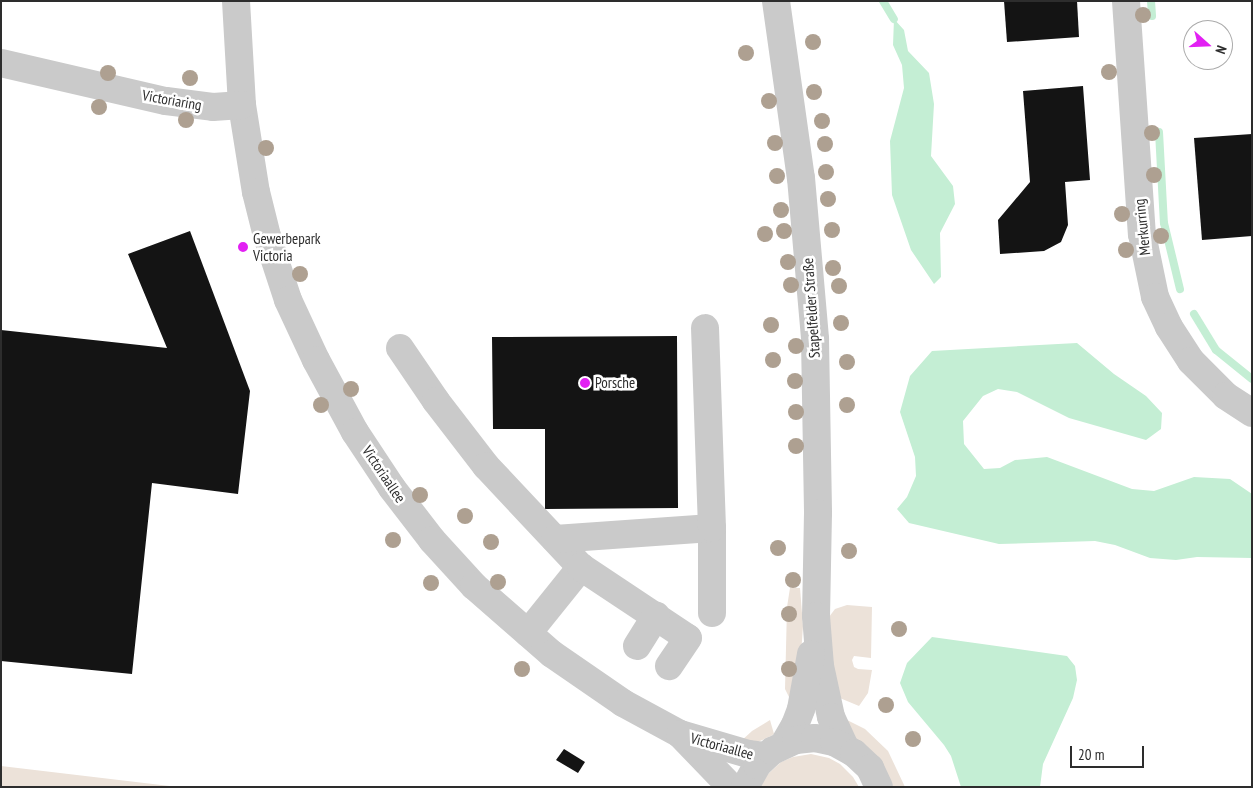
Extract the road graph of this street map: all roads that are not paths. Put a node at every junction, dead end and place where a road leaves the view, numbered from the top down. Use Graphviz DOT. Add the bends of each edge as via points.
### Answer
graph roads {
  1 [pos="236,1"];
  2 [pos="776,1"];
  3 [pos="1126,1"];
  4 [pos="1,63"];
  5 [pos="242,105"];
  6 [pos="705,328"];
  7 [pos="400,348"];
  8 [pos="1252,413"];
  9 [pos="712,528"];
  10 [pos="555,539"];
  11 [pos="582,567"];
  12 [pos="712,613"];
  13 [pos="816,616"];
  14 [pos="664,622"];
  15 [pos="528,633"];
  16 [pos="680,734"];
  17 [pos="845,747"];
  18 [pos="774,750"];
  19 [pos="731,787"];
  20 [pos="744,787"];
  21 [pos="879,787"];
  1 -- 5 [label="street"];
  2 -- 13 [label="street, Stapelfelder Straße" via="801,178 815,339"];
  3 -- 8 [label="street, Merkurring" via="1142,234 1153,291 1169,327 1191,361 1226,396"];
  4 -- 5 [label="street, Victoriaring" via="166,101 213,107"];
  5 -- 15 [label="street, Victoriaallee" via="256,192 267,236 288,300 316,360 356,432 432,540 474,586"];
  6 -- 9 [label="street"];
  7 -- 10 [label="street" via="486,466"];
  9 -- 10 [label="street"];
  9 -- 12 [label="street"];
  10 -- 11 [label="street"];
  11 -- 14 [label="street"];
  11 -- 15 [label="street"];
  13 -- 17 [label="street, Stapelfelder Straße" via="826,700 835,730"];
  13 -- 18 [label="street, Stapelfelder Straße" via="804,695 795,725"];
  14 -- 14 [label="street" via="653,656 688,638"];
  15 -- 16 [label="street, Victoriaallee" via="608,693"];
  16 -- 18 [label="street, Victoriaallee" via="748,754"];
  16 -- 19 [label="street, Victoriaallee"];
  17 -- 18 [label="street" via="815,738 796,740"];
  17 -- 21 [label="street" via="866,764"];
  18 -- 20 [label="street, Stapelfelder Straße" via="753,770"];
}
